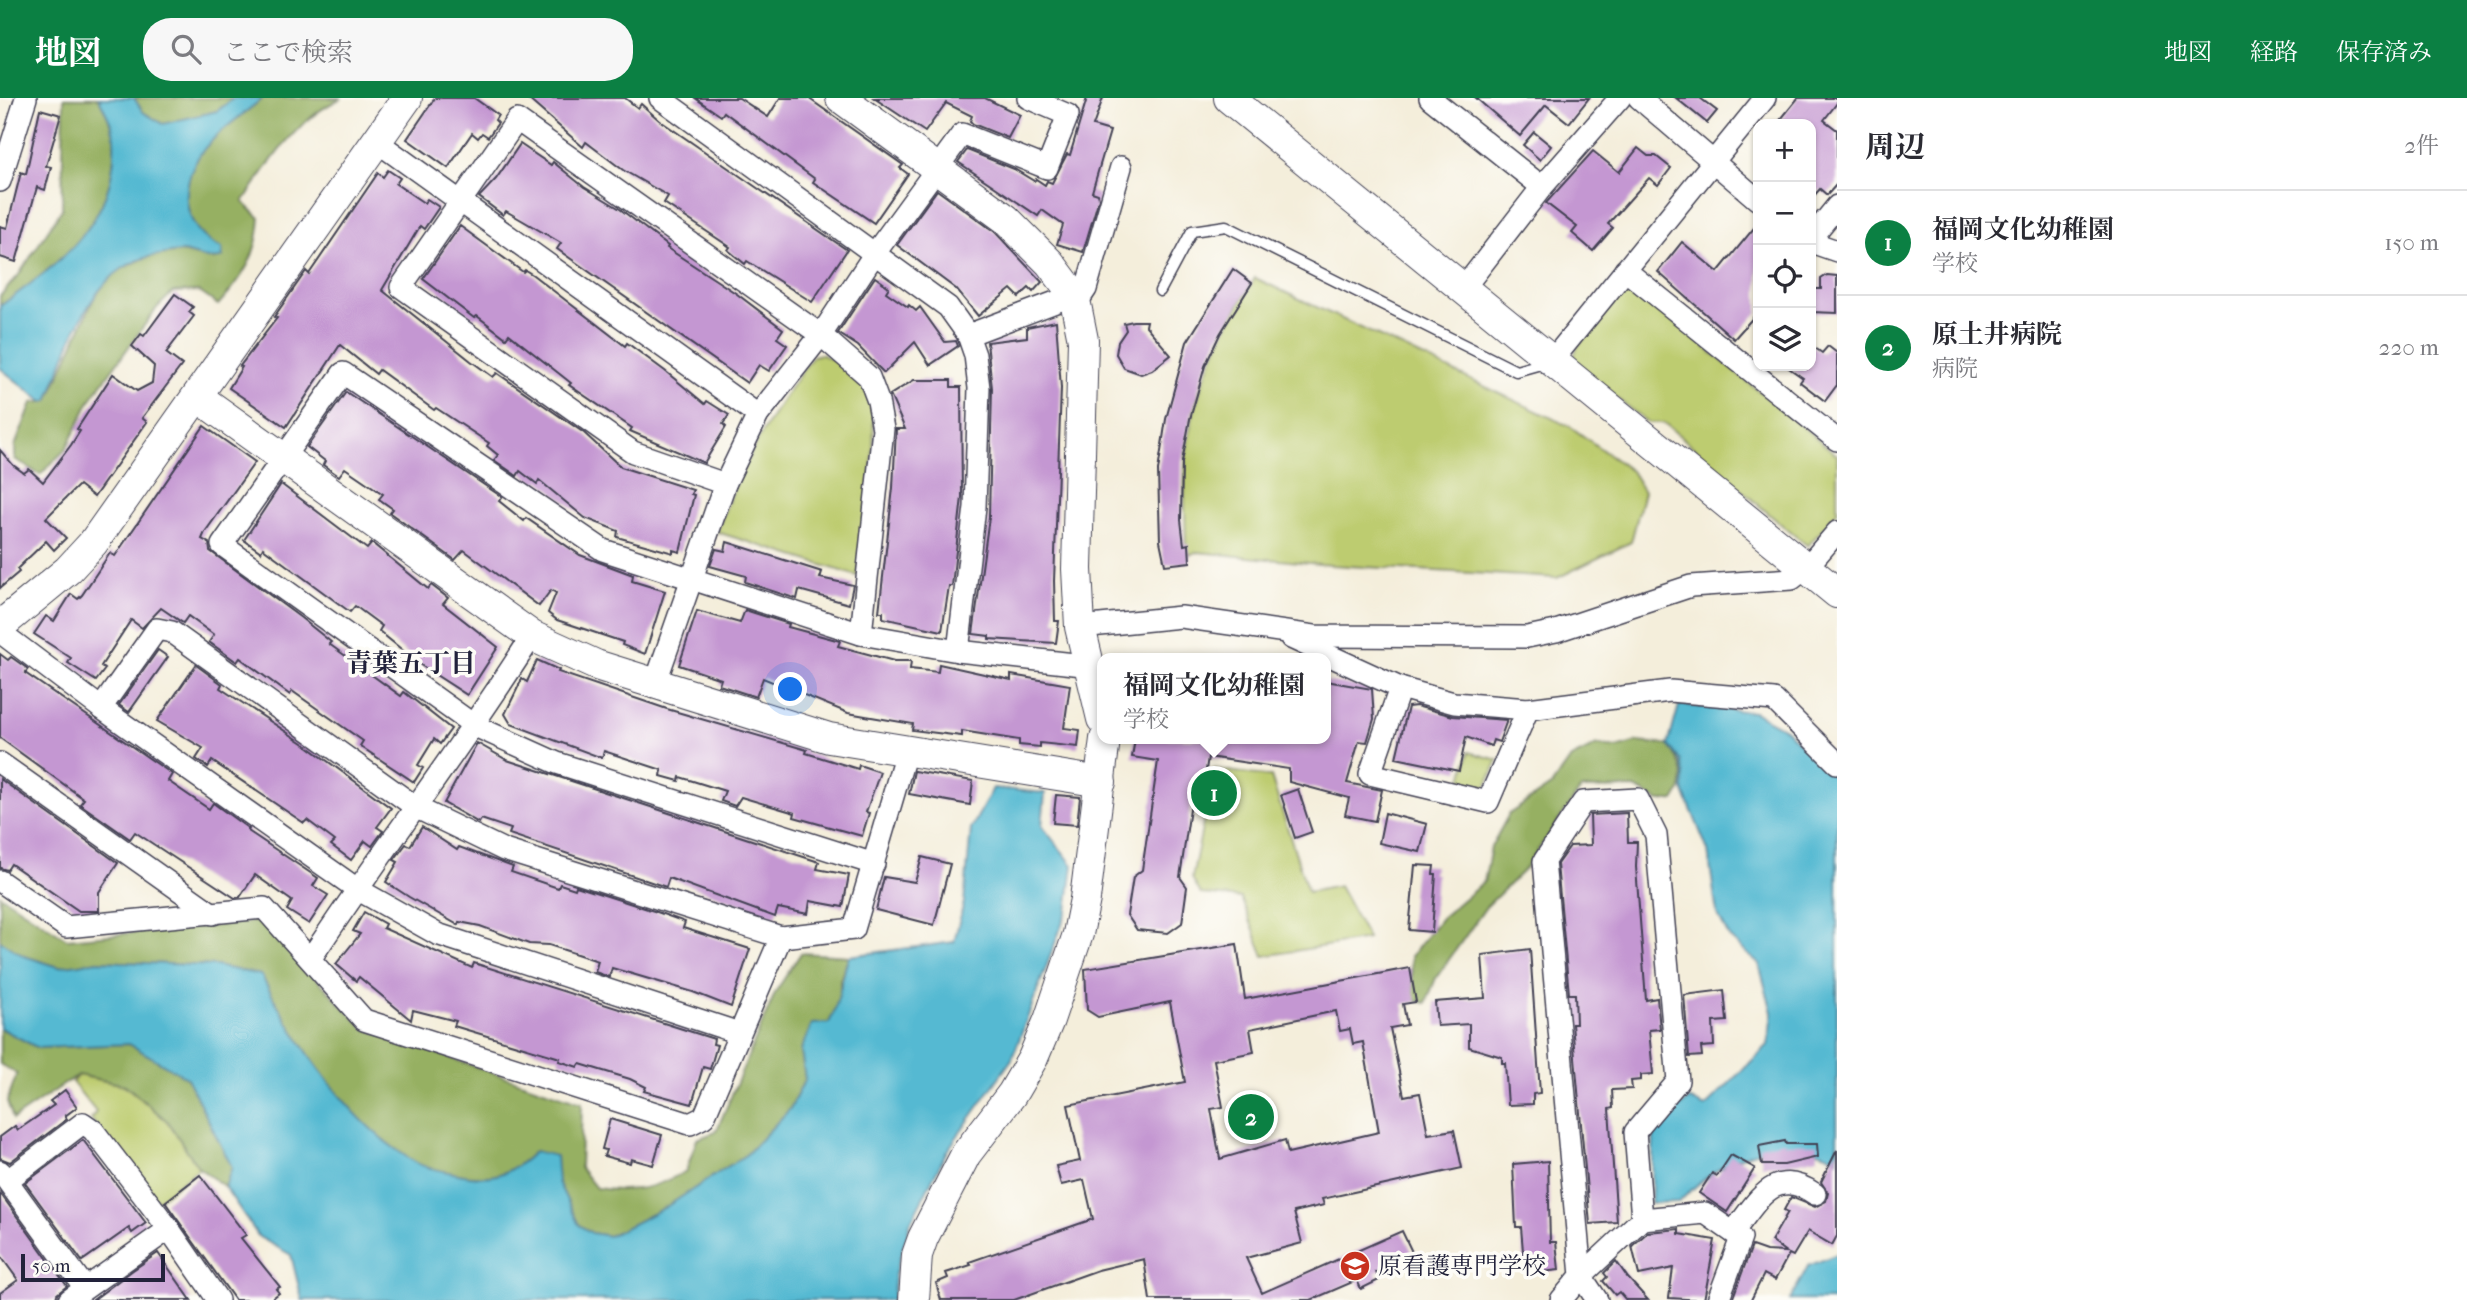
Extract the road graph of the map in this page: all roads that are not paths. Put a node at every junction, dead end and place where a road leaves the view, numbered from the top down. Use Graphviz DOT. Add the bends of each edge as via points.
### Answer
graph roads {
  1 [pos="26,98"];
  2 [pos="407,98"];
  3 [pos="660,98"];
  4 [pos="1028,98"];
  5 [pos="1229,98"];
  6 [pos="1430,98"];
  7 [pos="1620,98"];
  8 [pos="1639,98"];
  9 [pos="1766,98"];
  10 [pos="851,101"];
  11 [pos="7,131"];
  12 [pos="376,141"];
  13 [pos="1713,163"];
  14 [pos="938,167"];
  15 [pos="1121,167"];
  16 [pos="0,181"];
  17 [pos="1542,187"];
  18 [pos="1753,196"];
  19 [pos="462,201"];
  20 [pos="1837,206"];
  21 [pos="1816,233"];
  22 [pos="1816,242"];
  23 [pos="1837,251"];
  24 [pos="875,253"];
  25 [pos="1625,270"];
  26 [pos="1464,289"];
  27 [pos="1160,291"];
  28 [pos="1075,299"];
  29 [pos="821,335"];
  30 [pos="968,335"];
  31 [pos="1550,362"];
  32 [pos="198,397"];
  33 [pos="758,415"];
  34 [pos="1837,440"];
  35 [pos="281,457"];
  36 [pos="725,484"];
  37 [pos="1837,532"];
  38 [pos="1807,567"];
  39 [pos="693,579"];
  40 [pos="1837,593"];
  41 [pos="0,626"];
  42 [pos="1080,627"];
  43 [pos="0,632"];
  44 [pos="1279,632"];
  45 [pos="861,634"];
  46 [pos="532,636"];
  47 [pos="958,651"];
  48 [pos="1324,653"];
  49 [pos="1331,656"];
  50 [pos="1092,666"];
  51 [pos="655,684"];
  52 [pos="1400,688"];
  53 [pos="1097,692"];
  54 [pos="101,708"];
  55 [pos="1528,709"];
  56 [pos="475,726"];
  57 [pos="1105,744"];
  58 [pos="906,752"];
  59 [pos="0,762"];
  60 [pos="1837,763"];
  61 [pos="1101,782"];
  62 [pos="417,808"];
  63 [pos="874,864"];
  64 [pos="0,881"];
  65 [pos="356,889"];
  66 [pos="213,914"];
  67 [pos="781,937"];
  68 [pos="311,958"];
  69 [pos="739,1033"];
  70 [pos="4,1175"];
  71 [pos="1815,1194"];
  72 [pos="1642,1219"];
  73 [pos="169,1228"];
  74 [pos="1733,1232"];
  75 [pos="1581,1276"];
  76 [pos="77,1294"];
  77 [pos="218,1300"];
  78 [pos="914,1300"];
  79 [pos="1561,1300"];
  80 [pos="1597,1300"];
  81 [pos="1718,1300"];
  1 -- 11 [label="street"];
  2 -- 12 [label="street"];
  3 -- 24 [label="street"];
  4 -- 14 [label="street" via="1068,115 1047,167 962,134"];
  5 -- 26 [label="street"];
  6 -- 17 [label="street"];
  7 -- 17 [label="street"];
  8 -- 13 [label="street"];
  9 -- 13 [label="street"];
  10 -- 14 [label="street"];
  11 -- 16 [label="street"];
  12 -- 19 [label="street"];
  12 -- 32 [label="street"];
  13 -- 18 [label="street"];
  13 -- 25 [label="street"];
  14 -- 24 [label="street"];
  14 -- 28 [label="street" via="1006,219 1050,263"];
  15 -- 28 [label="street" via="1086,289"];
  17 -- 26 [label="street"];
  19 -- 29 [label="street" via="517,120"];
  19 -- 33 [label="street"];
  19 -- 36 [label="street" via="401,286 633,452"];
  20 -- 21 [label="street"];
  22 -- 23 [label="street"];
  24 -- 29 [label="street"];
  24 -- 30 [label="street" via="948,307"];
  25 -- 31 [label="street"];
  25 -- 34 [label="street"];
  26 -- 31 [label="street"];
  27 -- 31 [label="lane" via="1192,231 1226,226 1516,371"];
  28 -- 30 [label="street"];
  28 -- 42 [label="street" via="1083,340 1077,569"];
  29 -- 33 [label="street"];
  29 -- 45 [label="street" via="869,377 883,429"];
  30 -- 47 [label="street" via="975,355 978,415 975,508"];
  31 -- 38 [label="street"];
  32 -- 35 [label="street"];
  32 -- 41 [label="street" via="93,543"];
  33 -- 36 [label="street"];
  35 -- 39 [label="street" via="343,373 603,550"];
  35 -- 46 [label="street"];
  35 -- 56 [label="street" via="222,545"];
  36 -- 39 [label="street"];
  37 -- 38 [label="street"];
  38 -- 40 [label="street"];
  38 -- 44 [label="street" via="1792,579 1691,586 1527,637"];
  39 -- 45 [label="street"];
  39 -- 51 [label="street"];
  42 -- 44 [label="street" via="1181,617"];
  42 -- 50 [label="street"];
  43 -- 54 [label="street"];
  44 -- 48 [label="street"];
  45 -- 47 [label="street"];
  46 -- 51 [label="street"];
  46 -- 56 [label="street"];
  47 -- 50 [label="street"];
  49 -- 52 [label="street"];
  50 -- 53 [label="street"];
  51 -- 58 [label="street" via="829,738"];
  52 -- 55 [label="street" via="1454,703"];
  52 -- 55 [label="street" via="1370,774 1488,802"];
  54 -- 62 [label="street" via="157,629 172,632"];
  54 -- 65 [label="street"];
  55 -- 60 [label="street" via="1670,691 1774,700"];
  56 -- 62 [label="street"];
  56 -- 63 [label="street" via="557,763"];
  57 -- 61 [label="street"];
  58 -- 61 [label="street"];
  58 -- 63 [label="street"];
  59 -- 66 [label="street"];
  61 -- 78 [label="street" via="1077,934 1049,1020 1033,1058 966,1154 923,1238"];
  62 -- 65 [label="street"];
  62 -- 67 [label="street" via="504,850"];
  63 -- 67 [label="street" via="854,929"];
  64 -- 66 [label="street" via="66,927"];
  65 -- 68 [label="street"];
  65 -- 69 [label="street" via="437,934"];
  66 -- 68 [label="street" via="264,908"];
  67 -- 69 [label="street"];
  68 -- 69 [label="street" via="364,1020 691,1124 704,1116"];
  70 -- 73 [label="street" via="83,1123"];
  70 -- 76 [label="street"];
  71 -- 74 [label="street" via="1798,1182 1779,1182"];
  72 -- 74 [label="street" via="1705,1213"];
  72 -- 75 [label="street"];
  72 -- 75 [label="street" via="1635,1132 1678,1081 1656,835 1638,799 1583,802 1544,861"];
  73 -- 76 [label="street"];
  73 -- 77 [label="street"];
  74 -- 81 [label="street" via="1741,1238"];
  75 -- 79 [label="street"];
  75 -- 80 [label="street"];
}
